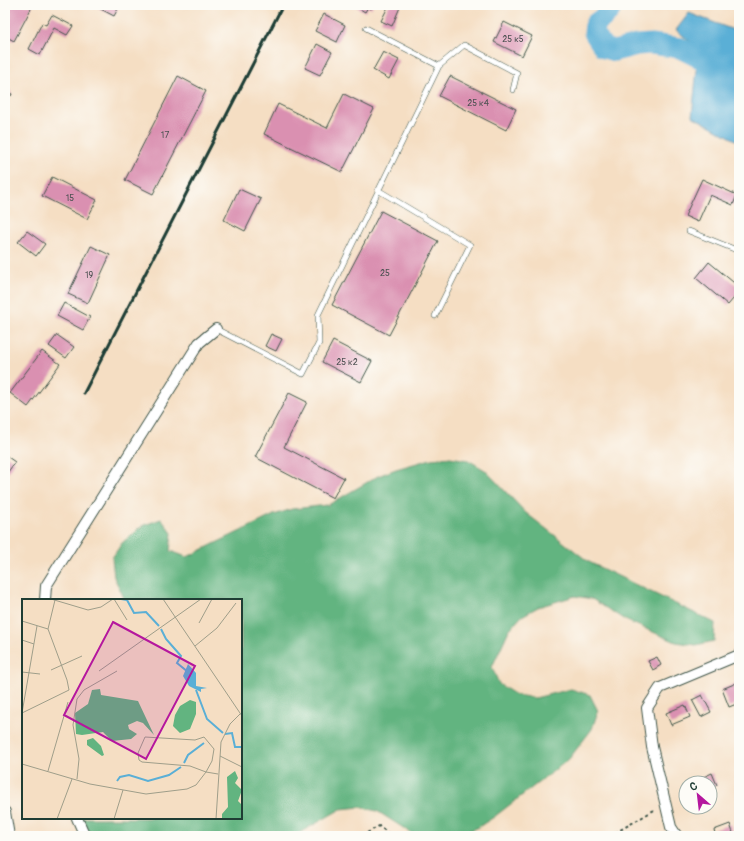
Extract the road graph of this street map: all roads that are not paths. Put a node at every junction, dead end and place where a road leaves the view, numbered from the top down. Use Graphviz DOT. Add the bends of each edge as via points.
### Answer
graph roads {
  1 [pos="366,28"];
  2 [pos="438,66"];
  3 [pos="513,90"];
  4 [pos="378,190"];
  5 [pos="689,230"];
  6 [pos="739,251"];
  7 [pos="435,316"];
  8 [pos="216,329"];
  9 [pos="45,599"];
  10 [pos="739,655"];
  11 [pos="5,812"];
  12 [pos="77,819"];
  13 [pos="9,836"];
  14 [pos="85,836"];
  15 [pos="677,836"];
  1 -- 2 [label="lane"];
  2 -- 3 [label="lane" via="464,45 517,73"];
  2 -- 4 [label="lane"];
  4 -- 7 [label="lane" via="470,245"];
  4 -- 8 [label="lane" via="318,315 319,343 303,374"];
  5 -- 6 [label="lane"];
  8 -- 9 [label="street" via="199,343 46,586"];
  10 -- 15 [label="street" via="660,688 647,708 652,746 671,827"];
  11 -- 13 [label="street"];
  12 -- 14 [label="street"];
}
